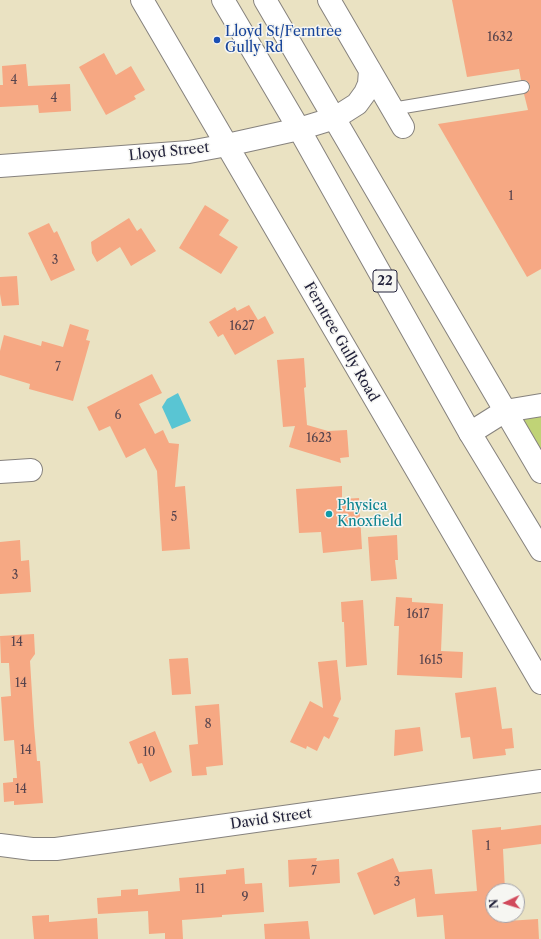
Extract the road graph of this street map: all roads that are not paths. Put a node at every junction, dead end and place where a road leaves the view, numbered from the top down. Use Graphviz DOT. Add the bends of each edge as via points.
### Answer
graph roads {
  1 [pos="142,0"];
  2 [pos="223,0"];
  3 [pos="265,0"];
  4 [pos="329,0"];
  5 [pos="370,70"];
  6 [pos="523,87"];
  7 [pos="392,109"];
  8 [pos="335,118"];
  9 [pos="403,127"];
  10 [pos="300,129"];
  11 [pos="227,145"];
  12 [pos="0,166"];
  13 [pos="541,405"];
  14 [pos="505,411"];
  15 [pos="470,433"];
  16 [pos="31,470"];
  17 [pos="0,472"];
  18 [pos="541,472"];
  19 [pos="541,550"];
  20 [pos="541,683"];
  21 [pos="541,781"];
  22 [pos="0,845"];
  1 -- 11 [label="street, Ferntree Gully Road"];
  2 -- 10 [label="street, 22"];
  3 -- 8 [label="street"];
  4 -- 5 [label="street"];
  5 -- 7 [label="street"];
  5 -- 8 [label="street" via="369,84 357,104"];
  6 -- 7 [label="lane"];
  7 -- 9 [label="street"];
  8 -- 10 [label="street, Lloyd Street"];
  8 -- 14 [label="street"];
  10 -- 11 [label="street, Lloyd Street"];
  10 -- 15 [label="street, 22"];
  11 -- 12 [label="street, Lloyd Street" via="190,152"];
  11 -- 20 [label="street, Ferntree Gully Road"];
  13 -- 14 [label="street"];
  14 -- 15 [label="street"];
  14 -- 18 [label="street"];
  15 -- 19 [label="street, 22"];
  16 -- 17 [label="street"];
  21 -- 22 [label="street, David Street" via="56,849"];
}
